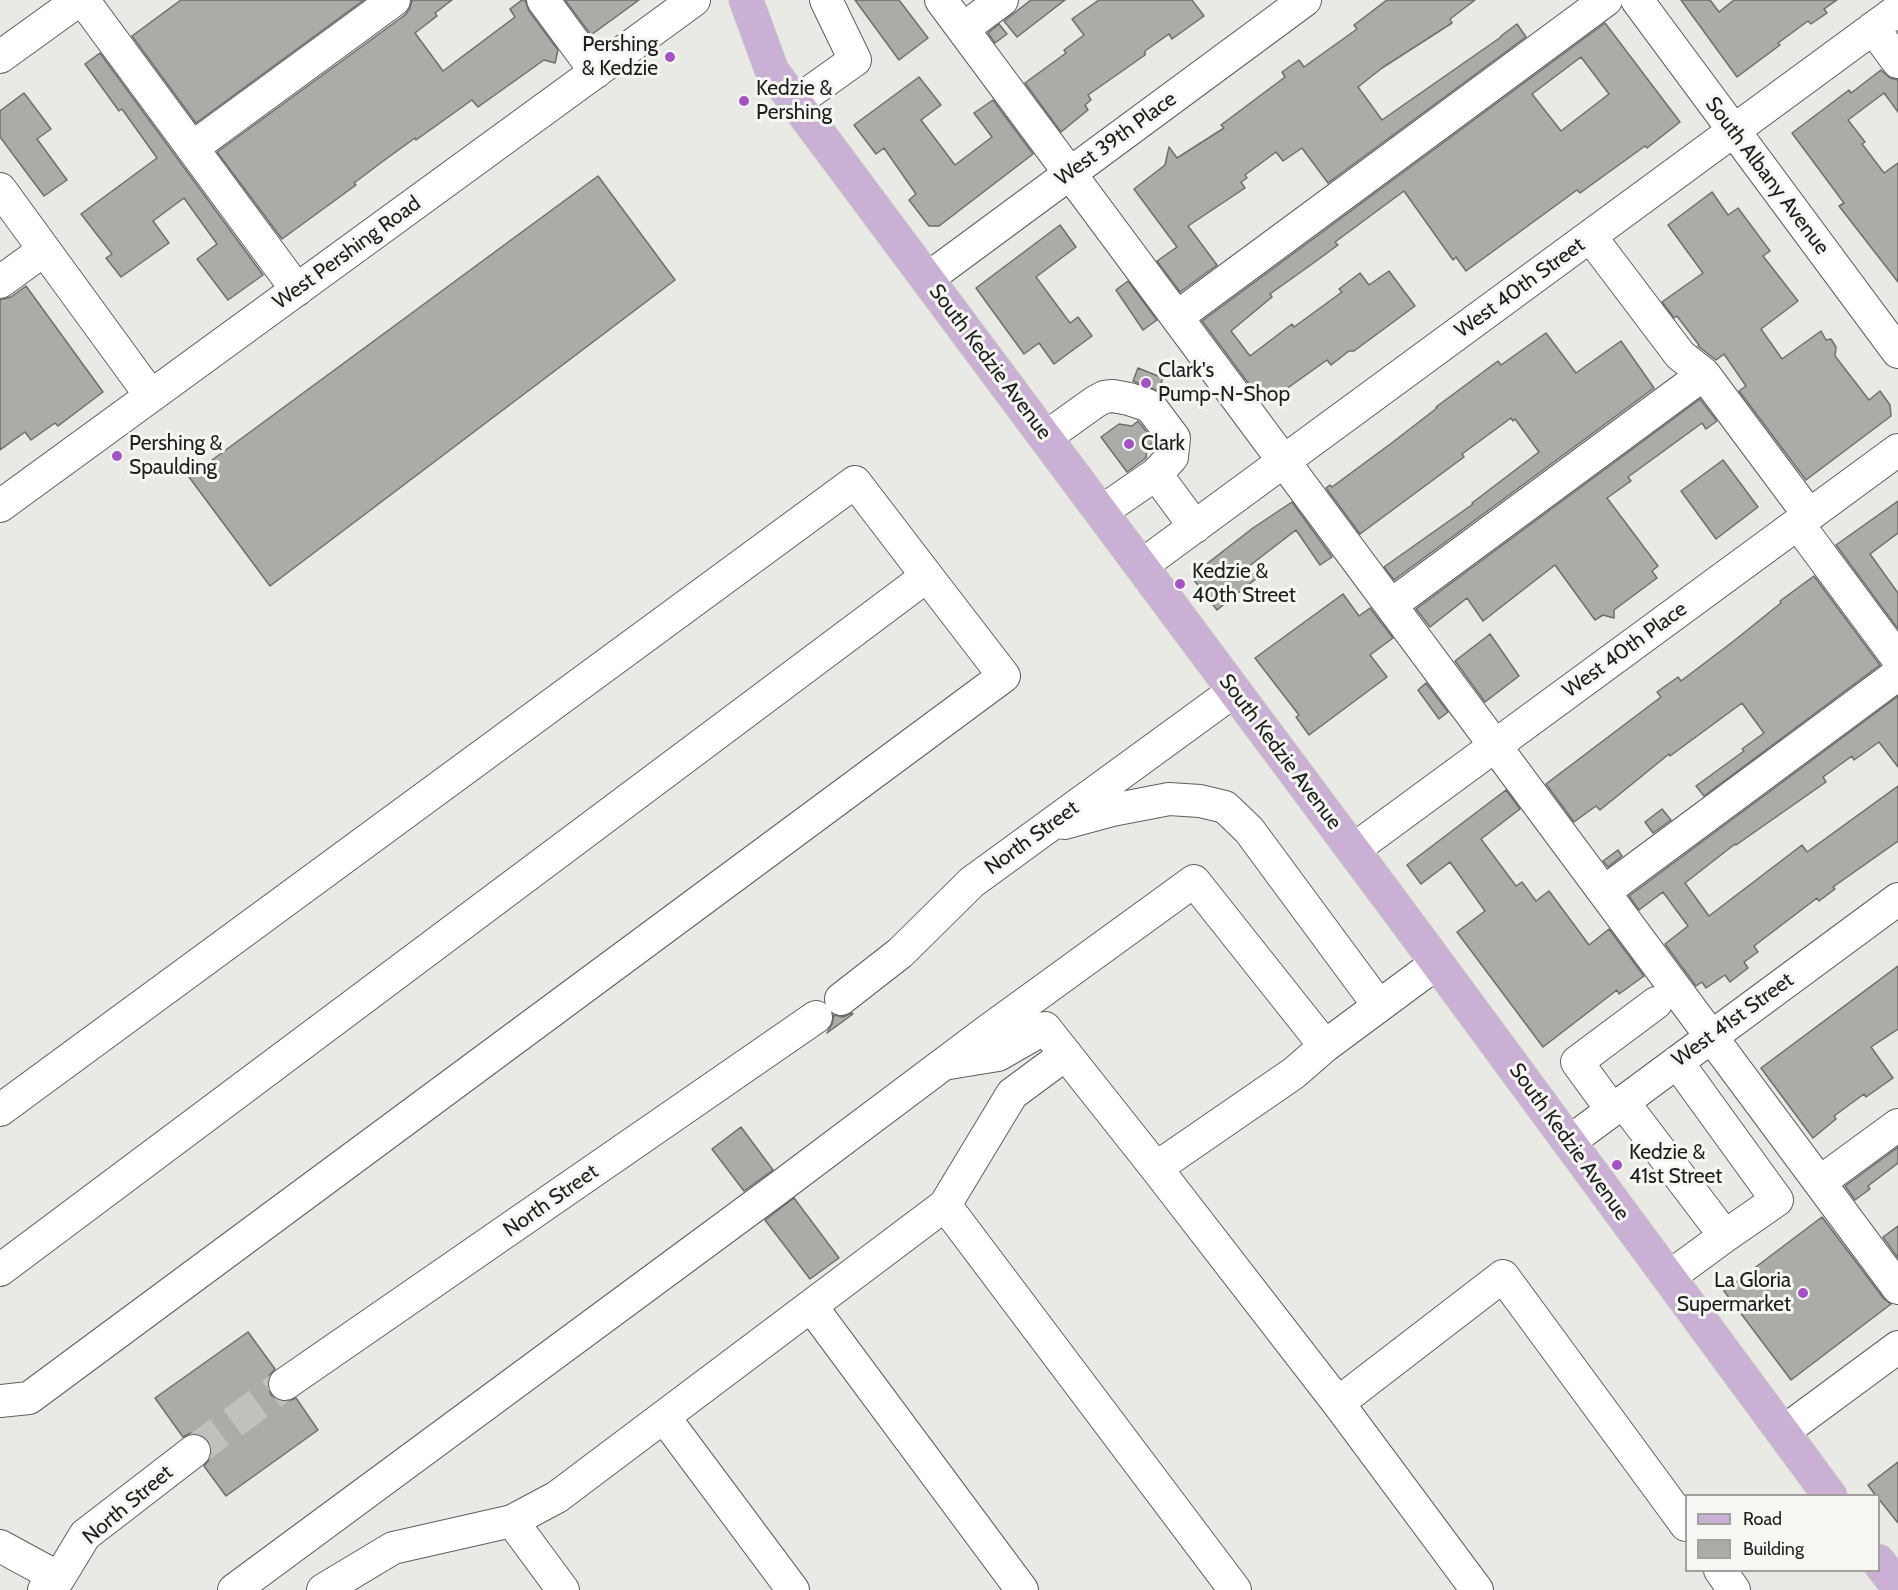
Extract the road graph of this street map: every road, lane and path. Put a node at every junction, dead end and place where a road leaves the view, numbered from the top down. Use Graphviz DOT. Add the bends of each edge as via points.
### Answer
graph roads {
  1 [pos="81,0"];
  2 [pos="394,0"];
  3 [pos="543,0"];
  4 [pos="694,0"];
  5 [pos="746,0"];
  6 [pos="826,0"];
  7 [pos="941,0"];
  8 [pos="1002,0"];
  9 [pos="1305,0"];
  10 [pos="1606,0"];
  11 [pos="1637,0"];
  12 [pos="1898,10"];
  13 [pos="1873,28"];
  14 [pos="963,29"];
  15 [pos="0,57"];
  16 [pos="1898,62"];
  17 [pos="596,72"];
  18 [pos="796,102"];
  19 [pos="1734,131"];
  20 [pos="192,148"];
  21 [pos="1070,173"];
  22 [pos="0,189"];
  23 [pos="1590,236"];
  24 [pos="44,250"];
  25 [pos="927,279"];
  26 [pos="0,282"];
  27 [pos="297,290"];
  28 [pos="1177,317"];
  29 [pos="1898,352"];
  30 [pos="1704,374"];
  31 [pos="151,396"];
  32 [pos="1046,437"];
  33 [pos="1898,450"];
  34 [pos="1284,461"];
  35 [pos="1156,474"];
  36 [pos="0,506"];
  37 [pos="1101,512"];
  38 [pos="1803,520"];
  39 [pos="1195,526"];
  40 [pos="1141,566"];
  41 [pos="927,576"];
  42 [pos="1391,605"];
  43 [pos="1898,659"];
  44 [pos="1898,674"];
  45 [pos="1234,691"];
  46 [pos="1495,746"];
  47 [pos="1046,828"];
  48 [pos="1353,850"];
  49 [pos="1604,892"];
  50 [pos="1898,899"];
  51 [pos="1437,963"];
  52 [pos="841,999"];
  53 [pos="1656,1003"];
  54 [pos="1379,1006"];
  55 [pos="816,1017"];
  56 [pos="1712,1036"];
  57 [pos="1325,1046"];
  58 [pos="1066,1054"];
  59 [pos="1677,1062"];
  60 [pos="944,1064"];
  61 [pos="1617,1106"];
  62 [pos="0,1110"];
  63 [pos="1898,1125"];
  64 [pos="1569,1142"];
  65 [pos="1156,1168"];
  66 [pos="1820,1182"];
  67 [pos="945,1205"];
  68 [pos="1725,1236"];
  69 [pos="0,1270"];
  70 [pos="1668,1277"];
  71 [pos="1898,1288"];
  72 [pos="811,1306"];
  73 [pos="1898,1347"];
  74 [pos="285,1384"];
  75 [pos="0,1401"];
  76 [pos="1338,1402"];
  77 [pos="664,1417"];
  78 [pos="1783,1432"];
  79 [pos="194,1451"];
  80 [pos="1829,1494"];
  81 [pos="512,1521"];
  82 [pos="1685,1524"];
  83 [pos="0,1546"];
  84 [pos="1880,1564"];
  85 [pos="1721,1572"];
  86 [pos="52,1584"];
  87 [pos="332,1587"];
  88 [pos="1898,1587"];
  89 [pos="234,1590"];
  90 [pos="563,1590"];
  91 [pos="793,1590"];
  92 [pos="1022,1590"];
  93 [pos="1235,1590"];
  94 [pos="1477,1590"];
  95 [pos="1734,1590"];
  1 -- 15 [label="street"];
  1 -- 20 [label="street"];
  2 -- 20 [label="street"];
  3 -- 17 [label="street"];
  4 -- 17 [label="street, West Pershing Road"];
  5 -- 18 [label="main road, South Kedzie Avenue" via="772,71"];
  6 -- 18 [label="street" via="855,60"];
  7 -- 14 [label="street"];
  8 -- 14 [label="street"];
  9 -- 21 [label="street, West 39th Place"];
  10 -- 28 [label="street"];
  11 -- 19 [label="street, South Albany Avenue"];
  12 -- 13 [label="street, West 40th Street"];
  13 -- 16 [label="street"];
  13 -- 19 [label="street, West 40th Street"];
  14 -- 21 [label="street"];
  17 -- 27 [label="street, West Pershing Road"];
  18 -- 25 [label="main road, South Kedzie Avenue"];
  19 -- 23 [label="street, West 40th Street"];
  19 -- 29 [label="street, South Albany Avenue"];
  20 -- 27 [label="street"];
  21 -- 25 [label="street, West 39th Place"];
  21 -- 28 [label="street"];
  22 -- 24 [label="street"];
  23 -- 30 [label="street" via="1680,355"];
  23 -- 34 [label="street, West 40th Street"];
  24 -- 26 [label="street"];
  24 -- 31 [label="street"];
  25 -- 32 [label="main road, South Kedzie Avenue"];
  27 -- 31 [label="street, West Pershing Road"];
  28 -- 34 [label="street"];
  30 -- 38 [label="street"];
  30 -- 42 [label="street"];
  31 -- 36 [label="street, West Pershing Road"];
  32 -- 35 [label="street" via="1104,397 1147,405 1174,438 1172,458"];
  32 -- 37 [label="main road, South Kedzie Avenue"];
  33 -- 38 [label="street, West 40th Place"];
  34 -- 39 [label="street, West 40th Street"];
  34 -- 42 [label="street"];
  35 -- 37 [label="street"];
  35 -- 39 [label="street"];
  37 -- 40 [label="main road, South Kedzie Avenue"];
  38 -- 43 [label="street"];
  38 -- 46 [label="street, West 40th Place"];
  39 -- 40 [label="street, West 40th Street"];
  40 -- 45 [label="main road, South Kedzie Avenue"];
  41 -- 62 [label="street" via="855,482"];
  41 -- 69 [label="street"];
  41 -- 75 [label="street" via="1004,676 29,1398"];
  42 -- 46 [label="street"];
  44 -- 49 [label="street"];
  45 -- 47 [label="street, North Street"];
  45 -- 48 [label="main road, South Kedzie Avenue"];
  46 -- 48 [label="street, West 40th Place"];
  46 -- 49 [label="street"];
  47 -- 52 [label="street, North Street" via="972,882 900,954"];
  47 -- 54 [label="street" via="1169,799 1225,807 1249,830"];
  48 -- 51 [label="main road, South Kedzie Avenue"];
  49 -- 56 [label="street"];
  50 -- 56 [label="street, West 41st Street"];
  51 -- 54 [label="street"];
  51 -- 64 [label="main road, South Kedzie Avenue"];
  53 -- 61 [label="street" via="1577,1062"];
  54 -- 57 [label="street"];
  55 -- 74 [label="street, North Street"];
  56 -- 59 [label="street, West 41st Street"];
  56 -- 66 [label="street"];
  57 -- 60 [label="street" via="1194,880"];
  57 -- 65 [label="street" via="1294,1073"];
  58 -- 60 [label="street" via="1044,1028 998,1055"];
  58 -- 65 [label="street"];
  58 -- 67 [label="street" via="1012,1094"];
  59 -- 61 [label="street, West 41st Street"];
  59 -- 68 [label="street" via="1777,1200"];
  60 -- 89 [label="street"];
  61 -- 64 [label="street, West 41st Street"];
  61 -- 68 [label="street"];
  63 -- 66 [label="street"];
  64 -- 70 [label="main road, South Kedzie Avenue"];
  65 -- 76 [label="street"];
  66 -- 71 [label="street"];
  67 -- 72 [label="street"];
  67 -- 93 [label="street"];
  68 -- 70 [label="street"];
  70 -- 78 [label="main road, South Kedzie Avenue"];
  72 -- 77 [label="street"];
  72 -- 92 [label="street"];
  73 -- 78 [label="street"];
  76 -- 82 [label="street" via="1503,1276"];
  76 -- 94 [label="street"];
  77 -- 81 [label="street" via="557,1497"];
  77 -- 91 [label="street"];
  78 -- 80 [label="main road, South Kedzie Avenue"];
  79 -- 86 [label="street, North Street" via="85,1535"];
  81 -- 87 [label="street" via="393,1548"];
  81 -- 90 [label="street"];
  83 -- 86 [label="street"];
  84 -- 88 [label="main road"];
  85 -- 95 [label="street"];
}
